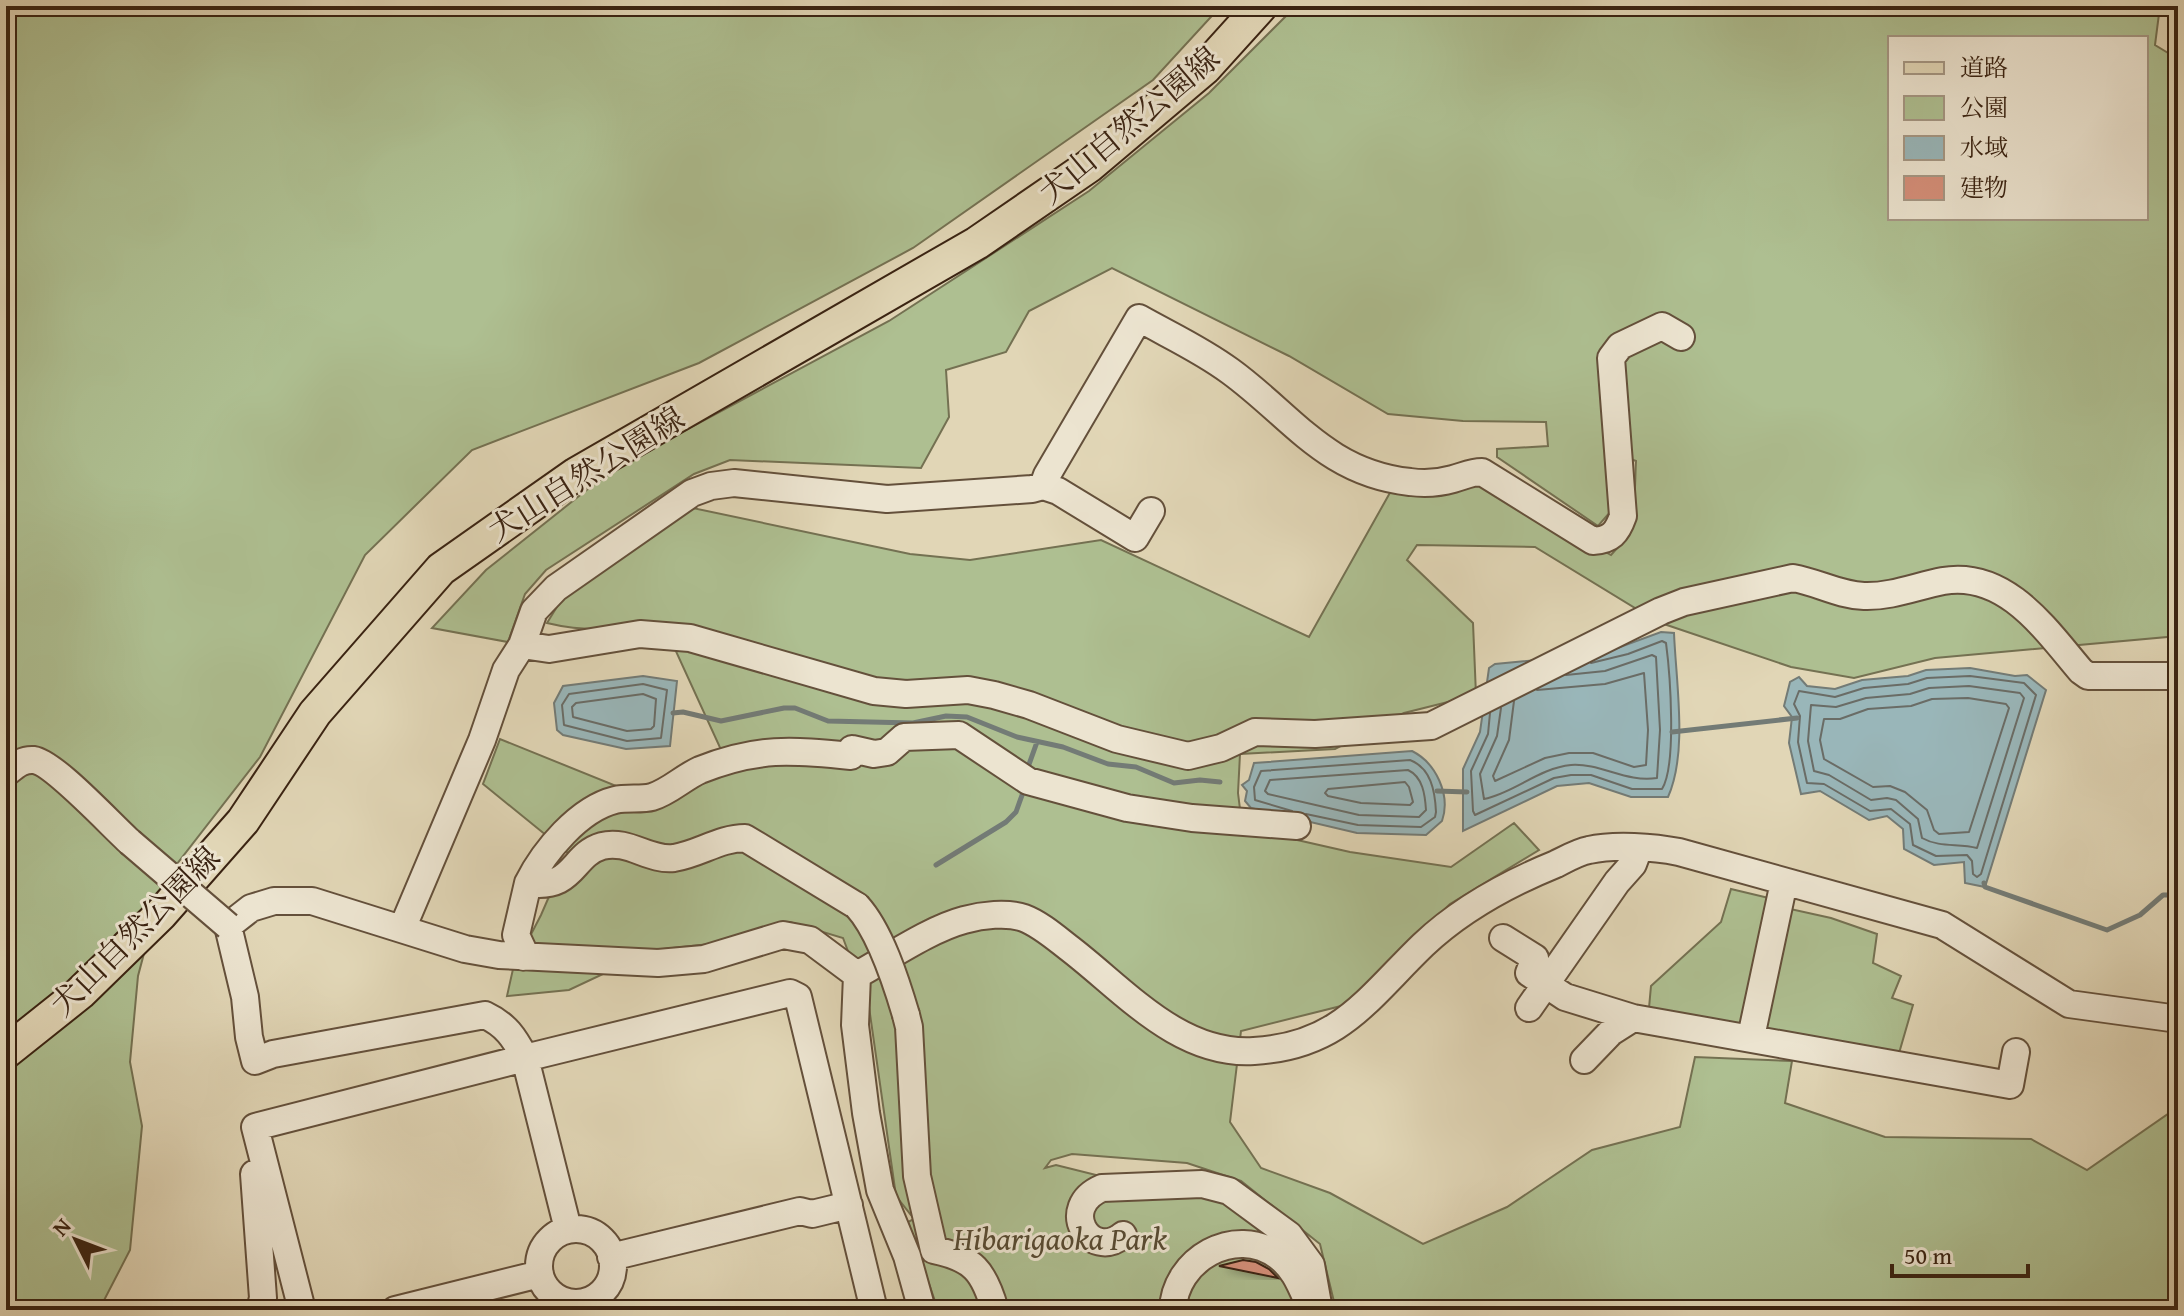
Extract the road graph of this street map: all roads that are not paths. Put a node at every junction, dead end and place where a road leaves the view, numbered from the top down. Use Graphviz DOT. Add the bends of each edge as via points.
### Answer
graph roads {
  1 [pos="1261,6"];
  2 [pos="1681,337"];
  3 [pos="1043,486"];
  4 [pos="1151,511"];
  5 [pos="522,645"];
  6 [pos="2178,676"];
  7 [pos="6,773"];
  8 [pos="1297,826"];
  9 [pos="1639,848"];
  10 [pos="1784,882"];
  11 [pos="528,883"];
  12 [pos="228,926"];
  13 [pos="402,929"];
  14 [pos="1503,938"];
  15 [pos="523,957"];
  16 [pos="857,975"];
  17 [pos="1545,985"];
  18 [pos="1529,1008"];
  19 [pos="1633,1018"];
  20 [pos="2178,1019"];
  21 [pos="1751,1037"];
  22 [pos="6,1052"];
  23 [pos="2016,1052"];
  24 [pos="525,1058"];
  25 [pos="1584,1060"];
  26 [pos="264,1164"];
  27 [pos="849,1205"];
  28 [pos="568,1229"];
  29 [pos="1123,1235"];
  30 [pos="611,1257"];
  31 [pos="540,1274"];
  32 [pos="587,1305"];
  33 [pos="1319,1307"];
  34 [pos="260,1310"];
  35 [pos="302,1310"];
  36 [pos="395,1310"];
  37 [pos="874,1310"];
  38 [pos="922,1310"];
  39 [pos="995,1310"];
  40 [pos="1173,1310"];
  1 -- 22 [label="main road, 犬山自然公園線" via="1205,68 1089,166 977,243 576,474 441,569 315,713 243,821 161,914 80,993"];
  2 -- 3 [label="street" via="1662,326 1620,346 1611,358 1623,516 1618,531 1607,540 1593,541 1482,472 1430,483 1352,467 1312,443 1229,370 1139,318"];
  3 -- 4 [label="street" via="1135,538"];
  3 -- 5 [label="street" via="887,499 734,483 711,486 692,493 556,588 534,611"];
  5 -- 6 [label="street" via="549,649 640,634 690,638 874,691 968,690 994,695 1117,739 1188,756 1255,732 1315,734 1431,726 1684,602 1793,578 1864,596 1945,581 1976,581 2034,616 2088,676"];
  5 -- 13 [label="street" via="506,670"];
  7 -- 12 [label="street, bridge" via="24,760 54,769"];
  8 -- 11 [label="street" via="1127,808 1028,781 959,735 904,737 887,752 874,754 852,749 851,756 768,750 742,755 698,771 653,797 603,805 557,843"];
  9 -- 10 [label="street" via="1679,852"];
  9 -- 16 [label="street" via="1589,849 1465,909 1341,1025 1276,1049 1251,1052 1185,1038 1024,918 963,920"];
  9 -- 17 [label="street" via="1633,864"];
  10 -- 20 [label="street" via="1942,925 2069,1004"];
  10 -- 21 [label="street"];
  11 -- 15 [label="street" via="516,935"];
  11 -- 39 [label="street, bridge" via="563,879 601,846 675,858 745,838 857,906 868,917 909,1027 917,1176 934,1250 967,1260 982,1274"];
  12 -- 13 [label="street" via="251,908 274,901 312,901"];
  12 -- 24 [label="street" via="255,1061 485,1015 502,1023"];
  13 -- 15 [label="street" via="465,949"];
  14 -- 17 [label="street" via="1535,958 1529,973"];
  15 -- 16 [label="street" via="658,963 704,959 783,935 810,940"];
  16 -- 38 [label="street" via="855,1025 880,1190"];
  17 -- 18 [label="street"];
  17 -- 19 [label="street" via="1565,997"];
  19 -- 21 [label="street"];
  19 -- 25 [label="street"];
  21 -- 23 [label="street" via="2010,1085"];
  24 -- 26 [label="street" via="255,1127"];
  24 -- 27 [label="street" via="790,993 798,997"];
  24 -- 28 [label="street"];
  26 -- 34 [label="street" via="254,1168 253,1181"];
  26 -- 35 [label="street"];
  27 -- 30 [label="street" via="812,1214 800,1211"];
  27 -- 37 [label="street"];
  28 -- 30 [label="street" via="593,1233"];
  28 -- 31 [label="street" via="543,1248"];
  29 -- 33 [label="street" via="1101,1242 1083,1231 1080,1218 1088,1196 1102,1188 1202,1184 1229,1191 1289,1235 1311,1265"];
  30 -- 32 [label="street" via="608,1283"];
  31 -- 32 [label="street" via="558,1298"];
  31 -- 36 [label="street"];
  33 -- 40 [label="street" via="1309,1304 1297,1277 1276,1255 1243,1244 1212,1251 1192,1264 1176,1289"];
}
